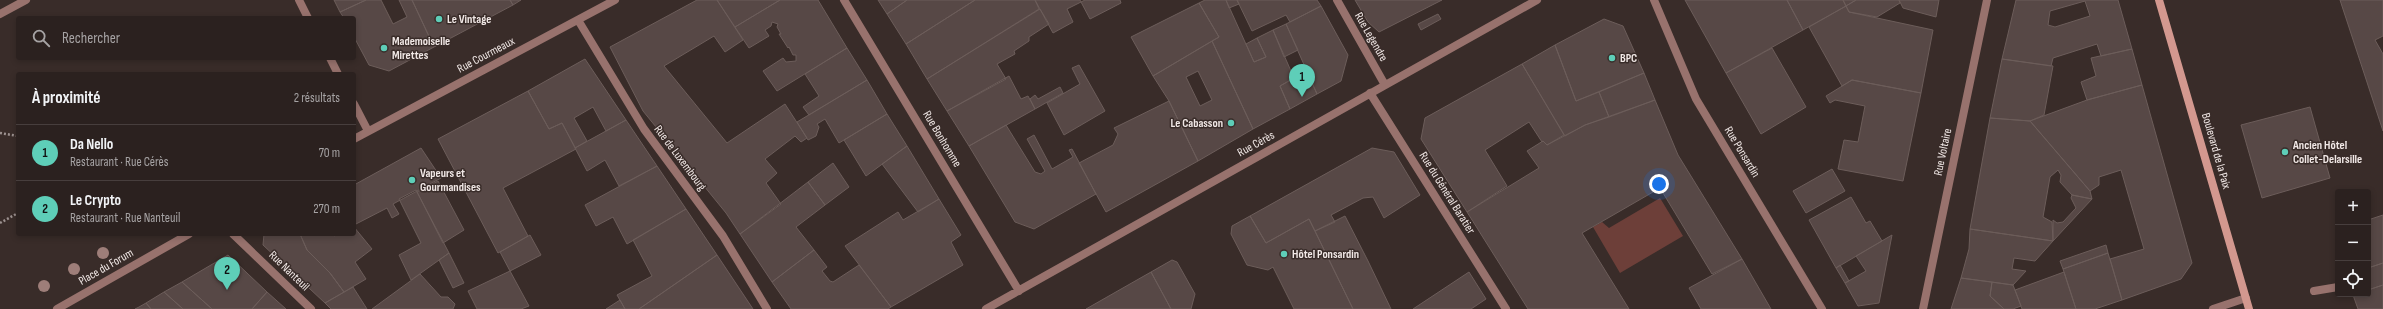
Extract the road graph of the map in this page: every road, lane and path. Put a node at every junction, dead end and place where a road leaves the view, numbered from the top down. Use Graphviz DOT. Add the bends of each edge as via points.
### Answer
graph roads {
  1 [pos="26,0"];
  2 [pos="299,0"];
  3 [pos="615,0"];
  4 [pos="844,0"];
  5 [pos="1337,0"];
  6 [pos="1537,0"];
  7 [pos="1654,0"];
  8 [pos="1987,0"];
  9 [pos="2159,0"];
  10 [pos="0,14"];
  11 [pos="307,16"];
  12 [pos="578,20"];
  13 [pos="331,60"];
  14 [pos="337,72"];
  15 [pos="1385,85"];
  16 [pos="1370,93"];
  17 [pos="356,108"];
  18 [pos="368,131"];
  19 [pos="0,132"];
  20 [pos="16,136"];
  21 [pos="356,138"];
  22 [pos="16,214"];
  23 [pos="0,223"];
  24 [pos="185,236"];
  25 [pos="235,236"];
  26 [pos="2335,288"];
  27 [pos="1019,291"];
  28 [pos="2314,291"];
  29 [pos="2246,298"];
  30 [pos="1502,308"];
  31 [pos="57,309"];
  32 [pos="311,309"];
  33 [pos="767,309"];
  34 [pos="986,309"];
  35 [pos="1822,309"];
  36 [pos="1923,309"];
  37 [pos="2212,309"];
  38 [pos="2248,309"];
  1 -- 10 [label="street"];
  2 -- 11 [label="street"];
  3 -- 12 [label="street, Rue Courmeaux"];
  4 -- 27 [label="street, Rue Bonhomme"];
  5 -- 15 [label="street, Rue Legendre"];
  6 -- 15 [label="street, Rue Cérès"];
  7 -- 35 [label="street, Rue Ponsardin" via="1696,98"];
  8 -- 36 [label="street, Rue Voltaire"];
  9 -- 29 [label="main road, Boulevard de la Paix"];
  12 -- 18 [label="street, Rue Courmeaux"];
  12 -- 33 [label="street, Rue de Luxembourg" via="644,130 723,236"];
  13 -- 14 [label="street"];
  15 -- 16 [label="street, Rue Cérès"];
  16 -- 27 [label="street, Rue Cérès"];
  16 -- 30 [label="street, Rue du Général Baratier"];
  17 -- 18 [label="street"];
  18 -- 21 [label="street"];
  19 -- 20 [label="path"];
  22 -- 23 [label="path"];
  24 -- 31 [label="street, Place du Forum"];
  25 -- 32 [label="street, Rue Nanteuil"];
  26 -- 28 [label="street"];
  27 -- 34 [label="street, Rue Cérès"];
  29 -- 37 [label="street"];
  29 -- 38 [label="main road, Boulevard de la Paix"];
}
